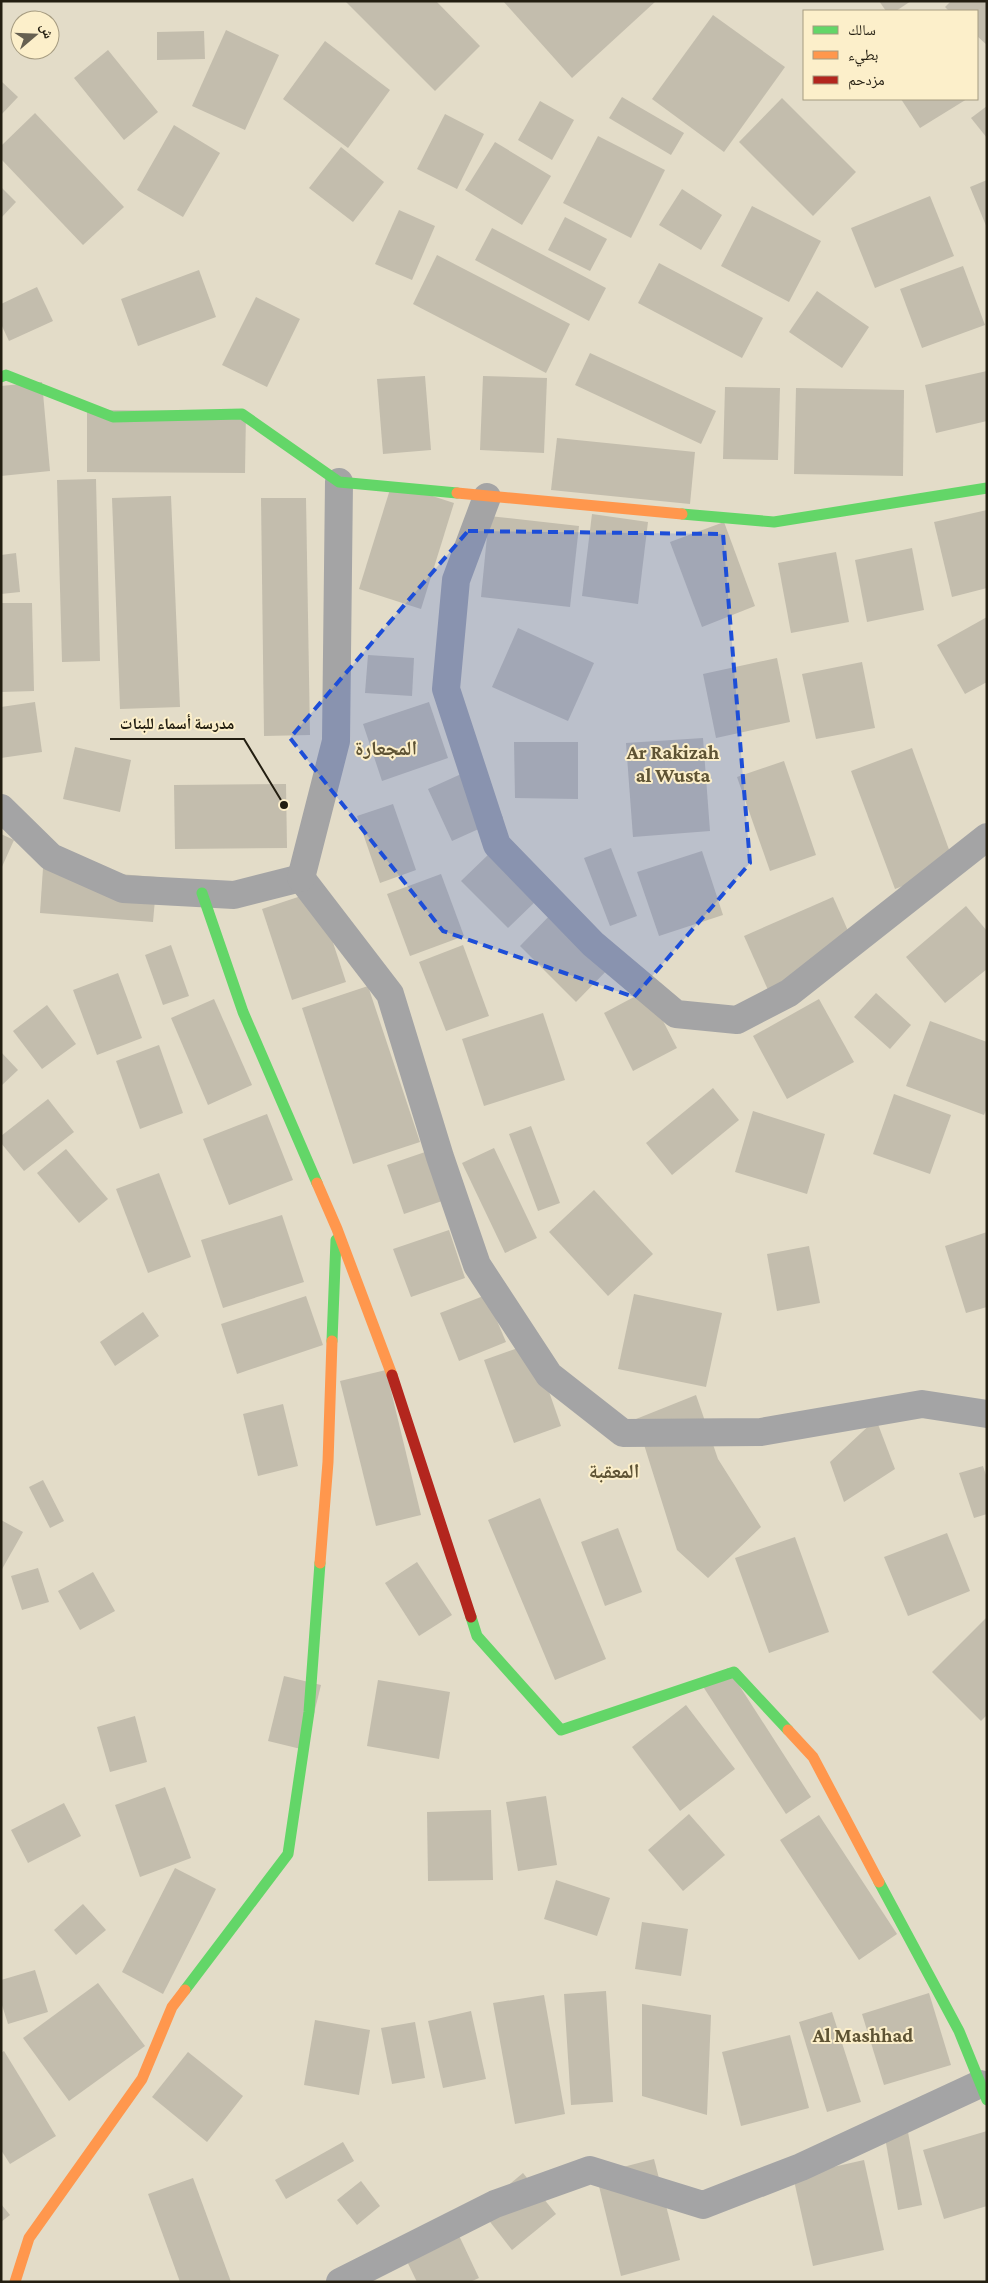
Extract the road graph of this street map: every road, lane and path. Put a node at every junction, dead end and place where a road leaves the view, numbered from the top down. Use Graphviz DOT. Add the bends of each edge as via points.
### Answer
graph roads {
  1 [pos="1,377"];
  2 [pos="339,482"];
  3 [pos="987,488"];
  4 [pos="487,497"];
  5 [pos="1,808"];
  6 [pos="987,837"];
  7 [pos="301,878"];
  8 [pos="202,893"];
  9 [pos="336,1229"];
  10 [pos="987,1414"];
  11 [pos="983,2092"];
  12 [pos="15,2282"];
  13 [pos="340,2282"];
  1 -- 2 [label="street" via="6,376 113,417 242,414"];
  2 -- 4 [label="street"];
  2 -- 7 [label="street" via="336,741"];
  3 -- 4 [label="street" via="774,522"];
  4 -- 6 [label="street" via="456,580 446,689 497,845 592,944 676,1014 737,1020 789,993"];
  5 -- 8 [label="street" via="51,857 123,889"];
  7 -- 8 [label="street" via="234,895"];
  7 -- 10 [label="street" via="390,994 477,1265 549,1374 623,1433 761,1432 922,1404"];
  8 -- 9 [label="street" via="243,1012"];
  9 -- 11 [label="street" via="404,1406 477,1636 561,1730 734,1672 814,1757 958,2032"];
  9 -- 12 [label="street" via="328,1462 309,1712 288,1854 172,2007 142,2079 29,2238"];
  11 -- 13 [label="street" via="703,2205 590,2170 496,2204"];
}
